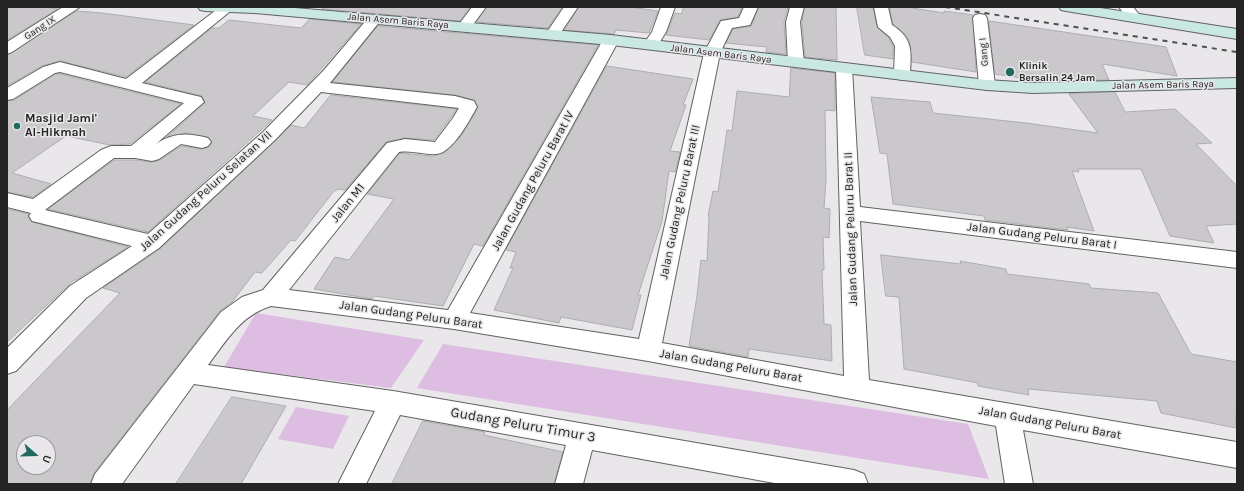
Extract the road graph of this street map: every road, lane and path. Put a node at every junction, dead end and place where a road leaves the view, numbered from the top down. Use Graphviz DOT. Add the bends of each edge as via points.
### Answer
graph roads {
  1 [pos="73,7"];
  2 [pos="205,7"];
  3 [pos="479,7"];
  4 [pos="571,7"];
  5 [pos="668,7"];
  6 [pos="751,7"];
  7 [pos="798,7"];
  8 [pos="881,7"];
  9 [pos="1066,7"];
  10 [pos="256,8"];
  11 [pos="226,9"];
  12 [pos="1130,12"];
  13 [pos="371,15"];
  14 [pos="980,18"];
  15 [pos="464,27"];
  16 [pos="1237,34"];
  17 [pos="552,35"];
  18 [pos="611,40"];
  19 [pos="651,45"];
  20 [pos="7,49"];
  21 [pos="712,53"];
  22 [pos="796,63"];
  23 [pos="844,68"];
  24 [pos="902,75"];
  25 [pos="1237,83"];
  26 [pos="130,84"];
  27 [pos="987,85"];
  28 [pos="316,86"];
  29 [pos="7,95"];
  30 [pos="202,142"];
  31 [pos="135,152"];
  32 [pos="7,200"];
  33 [pos="850,213"];
  34 [pos="39,216"];
  35 [pos="152,243"];
  36 [pos="1236,259"];
  37 [pos="271,297"];
  38 [pos="454,320"];
  39 [pos="648,351"];
  40 [pos="7,364"];
  41 [pos="189,373"];
  42 [pos="857,389"];
  43 [pos="393,402"];
  44 [pos="1007,416"];
  45 [pos="582,435"];
  46 [pos="1237,455"];
  47 [pos="799,479"];
  48 [pos="105,484"];
  49 [pos="352,484"];
  50 [pos="569,484"];
  51 [pos="854,484"];
  52 [pos="1019,484"];
  1 -- 20 [label="street, Gang IX"];
  2 -- 11 [label="street, Jalan Asem Baris Raya"];
  3 -- 15 [label="street"];
  4 -- 17 [label="street"];
  5 -- 19 [label="street"];
  6 -- 21 [label="street, Jalan Gudang Peluru Barat III" via="745,22 726,24"];
  7 -- 22 [label="street" via="793,27"];
  8 -- 24 [label="street" via="885,27 896,34 903,46"];
  9 -- 12 [label="street"];
  10 -- 11 [label="street, Jalan Asem Baris Raya"];
  10 -- 13 [label="street, Jalan Asem Baris Raya"];
  11 -- 26 [label="street"];
  12 -- 16 [label="street"];
  13 -- 15 [label="street, Jalan Asem Baris Raya"];
  13 -- 28 [label="street, Jalan Gudang Peluru Selatan VII" via="330,73"];
  14 -- 27 [label="street, Gang I"];
  15 -- 17 [label="street, Jalan Asem Baris Raya"];
  17 -- 18 [label="street, Jalan Asem Baris Raya"];
  18 -- 19 [label="street, Jalan Asem Baris Raya"];
  18 -- 38 [label="street, Jalan Gudang Peluru Barat IV"];
  19 -- 21 [label="street, Jalan Asem Baris Raya"];
  21 -- 22 [label="street, Jalan Asem Baris Raya"];
  21 -- 39 [label="street, Jalan Gudang Peluru Barat III"];
  22 -- 23 [label="street, Jalan Asem Baris Raya"];
  23 -- 24 [label="street, Jalan Asem Baris Raya"];
  23 -- 33 [label="street, Jalan Gudang Peluru Barat II"];
  24 -- 27 [label="street, Jalan Asem Baris Raya"];
  25 -- 27 [label="street, Jalan Asem Baris Raya" via="1033,88"];
  26 -- 29 [label="street" via="56,68"];
  26 -- 31 [label="street" via="196,102"];
  28 -- 35 [label="street, Jalan Gudang Peluru Selatan VII" via="269,136"];
  28 -- 37 [label="street, Jalan M1" via="468,104 461,120 441,146 393,147"];
  30 -- 31 [label="street" via="179,138 152,155"];
  31 -- 32 [label="street" via="107,154 36,207"];
  33 -- 36 [label="street, Jalan Gudang Peluru Barat I"];
  33 -- 42 [label="street, Jalan Gudang Peluru Barat II"];
  34 -- 35 [label="street"];
  35 -- 40 [label="street, Jalan Gudang Peluru Selatan VII" via="78,292"];
  37 -- 38 [label="street, Jalan Gudang Peluru Barat"];
  37 -- 41 [label="street, Jalan Gudang Peluru Barat" via="250,303 230,319"];
  38 -- 39 [label="street, Jalan Gudang Peluru Barat"];
  39 -- 42 [label="street, Jalan Gudang Peluru Barat"];
  41 -- 43 [label="street, Gudang Peluru Timur 3"];
  41 -- 48 [label="street, Jalan Gudang Peluru Barat"];
  42 -- 44 [label="street, Jalan Gudang Peluru Barat"];
  43 -- 45 [label="street, Gudang Peluru Timur 3"];
  43 -- 49 [label="street"];
  44 -- 46 [label="street, Jalan Gudang Peluru Barat"];
  44 -- 52 [label="street"];
  45 -- 47 [label="street, Gudang Peluru Timur 3"];
  45 -- 50 [label="street"];
  47 -- 51 [label="street, Gudang Peluru Timur 3"];
}
